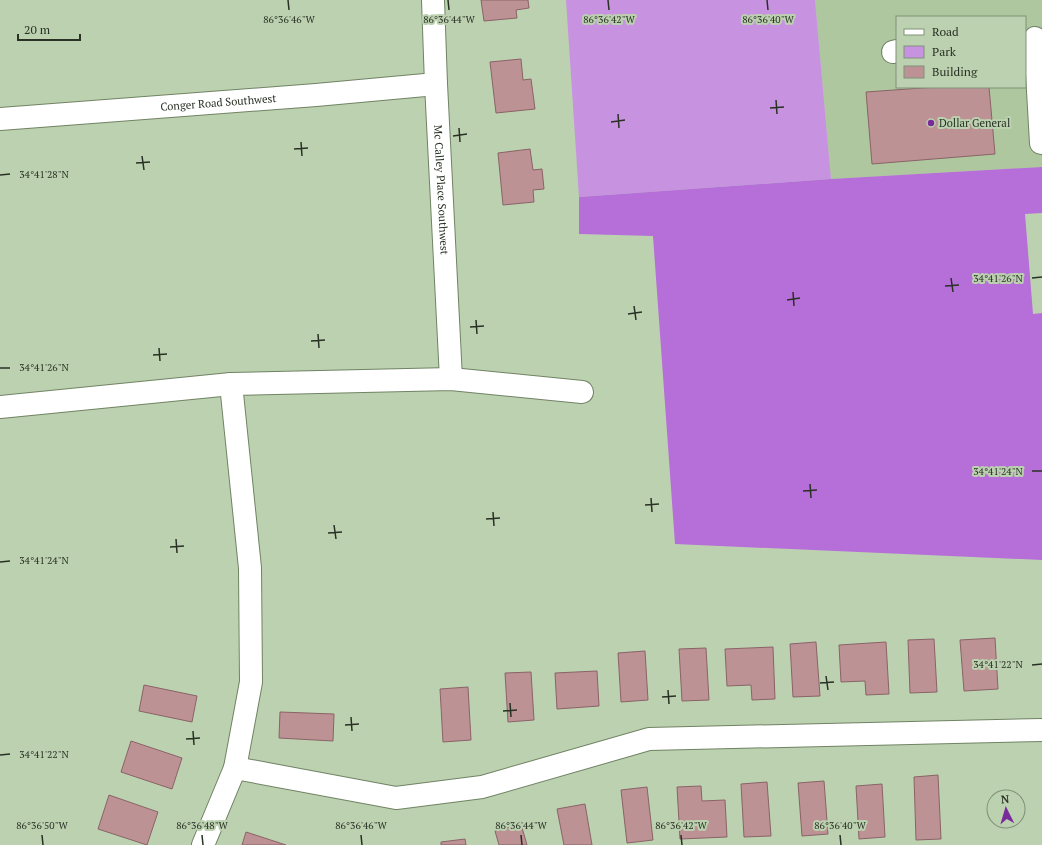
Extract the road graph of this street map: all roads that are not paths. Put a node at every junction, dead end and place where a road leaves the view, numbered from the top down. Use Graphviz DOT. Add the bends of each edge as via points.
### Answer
graph roads {
  1 [pos="433,0"];
  2 [pos="1034,38"];
  3 [pos="436,84"];
  4 [pos="0,119"];
  5 [pos="1041,143"];
  6 [pos="451,379"];
  7 [pos="230,384"];
  8 [pos="582,392"];
  9 [pos="0,408"];
  10 [pos="1042,730"];
  11 [pos="235,768"];
  12 [pos="203,845"];
  1 -- 3 [label="street, Mc Calley Place Southwest"];
  2 -- 5 [label="street"];
  3 -- 4 [label="street, Conger Road Southwest"];
  3 -- 6 [label="street, Mc Calley Place Southwest"];
  6 -- 7 [label="street"];
  6 -- 8 [label="street"];
  7 -- 9 [label="street"];
  7 -- 11 [label="street" via="250,568 251,682"];
  10 -- 11 [label="street" via="649,740 482,787 396,798"];
  11 -- 12 [label="street"];
}
